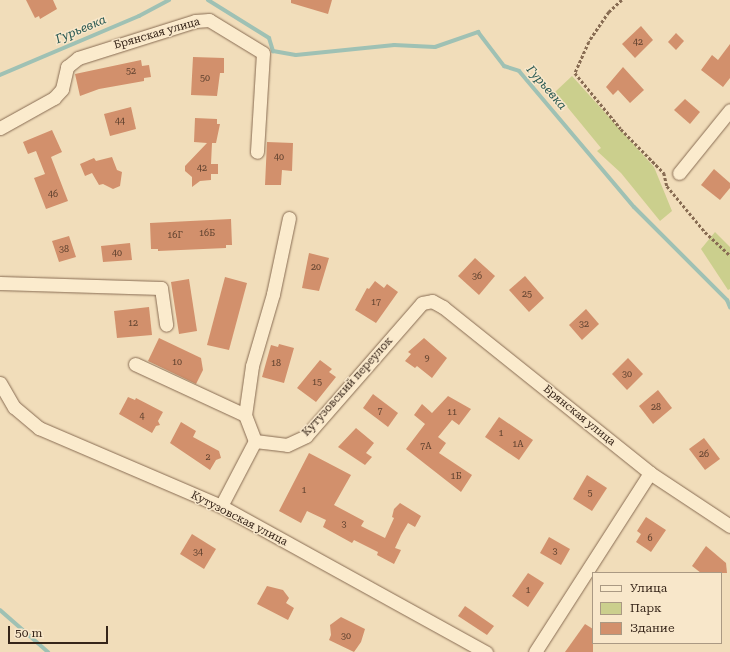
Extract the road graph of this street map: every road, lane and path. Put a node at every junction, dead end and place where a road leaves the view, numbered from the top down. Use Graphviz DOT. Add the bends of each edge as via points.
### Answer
graph roads {
  1 [pos="622,0"];
  2 [pos="730,110"];
  3 [pos="0,128"];
  4 [pos="257,152"];
  5 [pos="679,173"];
  6 [pos="289,218"];
  7 [pos="730,255"];
  8 [pos="0,283"];
  9 [pos="432,301"];
  10 [pos="166,325"];
  11 [pos="135,364"];
  12 [pos="0,383"];
  13 [pos="245,415"];
  14 [pos="255,441"];
  15 [pos="650,474"];
  16 [pos="221,506"];
  17 [pos="730,526"];
  18 [pos="486,652"];
  19 [pos="535,652"];
  1 -- 7 [label="path" via="609,12 589,42 575,72 621,129 664,173 667,186 705,232"];
  2 -- 5 [label="street"];
  3 -- 4 [label="street, Брянская улица" via="54,98 62,89 67,67 78,58 195,21 209,20 263,53"];
  6 -- 13 [label="street" via="273,294 252,366"];
  8 -- 10 [label="street" via="161,288"];
  9 -- 14 [label="street, Кутузовский переулок" via="422,303 306,436 287,445"];
  9 -- 15 [label="street, Брянская улица" via="443,307"];
  11 -- 13 [label="street"];
  12 -- 16 [label="street, Кутузовская улица" via="14,407 39,428"];
  13 -- 14 [label="street"];
  14 -- 16 [label="street"];
  15 -- 17 [label="street, Брянская улица"];
  15 -- 19 [label="street"];
  16 -- 18 [label="street, Кутузовская улица"];
}
